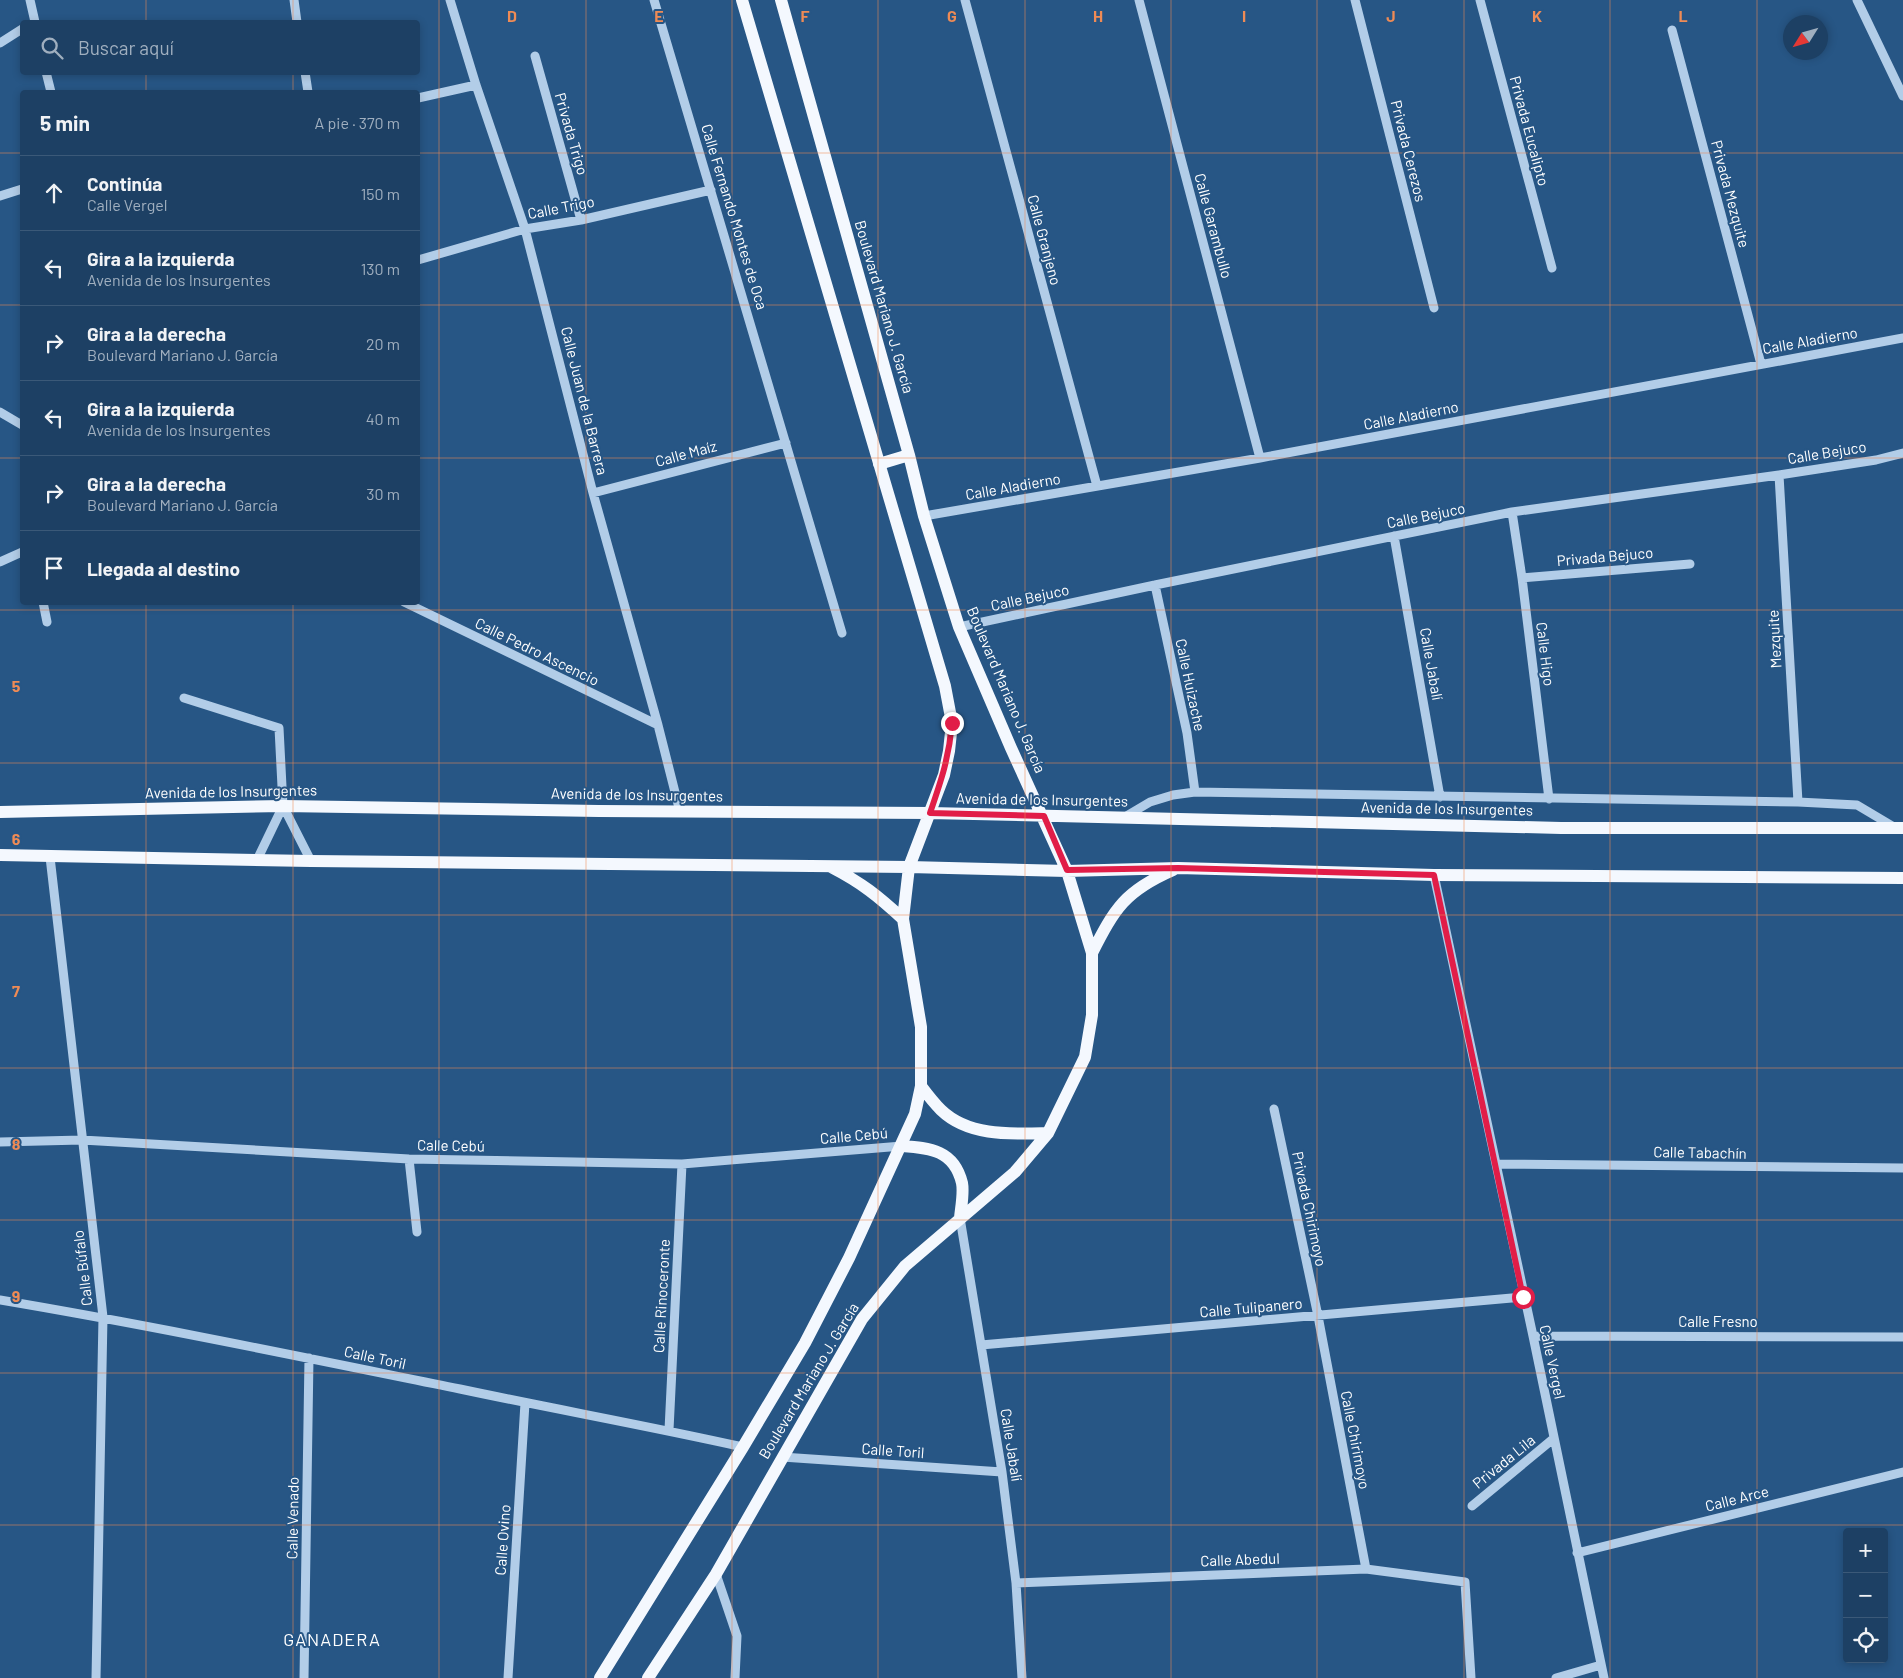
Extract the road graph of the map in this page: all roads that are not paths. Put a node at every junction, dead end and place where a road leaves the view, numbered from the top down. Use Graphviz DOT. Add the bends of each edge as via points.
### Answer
graph roads {
  1 [pos="30,0"];
  2 [pos="296,0"];
  3 [pos="450,0"];
  4 [pos="654,0"];
  5 [pos="742,0"];
  6 [pos="781,0"];
  7 [pos="965,0"];
  8 [pos="1140,0"];
  9 [pos="1355,0"];
  10 [pos="1480,0"];
  11 [pos="1857,0"];
  12 [pos="34,20"];
  13 [pos="297,20"];
  14 [pos="20,30"];
  15 [pos="1672,30"];
  16 [pos="0,43"];
  17 [pos="535,56"];
  18 [pos="47,75"];
  19 [pos="305,75"];
  20 [pos="476,85"];
  21 [pos="50,90"];
  22 [pos="308,90"];
  23 [pos="1903,96"];
  24 [pos="420,98"];
  25 [pos="711,190"];
  26 [pos="20,191"];
  27 [pos="0,196"];
  28 [pos="581,220"];
  29 [pos="525,229"];
  30 [pos="420,259"];
  31 [pos="1552,268"];
  32 [pos="1434,308"];
  33 [pos="1903,338"];
  34 [pos="1761,364"];
  35 [pos="0,412"];
  36 [pos="20,424"];
  37 [pos="786,442"];
  38 [pos="1903,453"];
  39 [pos="909,455"];
  40 [pos="1260,458"];
  41 [pos="879,464"];
  42 [pos="1779,475"];
  43 [pos="1097,486"];
  44 [pos="593,493"];
  45 [pos="1512,512"];
  46 [pos="924,516"];
  47 [pos="1394,536"];
  48 [pos="20,553"];
  49 [pos="0,562"];
  50 [pos="1690,564"];
  51 [pos="1522,578"];
  52 [pos="1155,585"];
  53 [pos="44,605"];
  54 [pos="410,605"];
  55 [pos="47,622"];
  56 [pos="959,627"];
  57 [pos="842,633"];
  58 [pos="184,698"];
  59 [pos="658,725"];
  60 [pos="1195,792"];
  61 [pos="1440,797"];
  62 [pos="1549,799"];
  63 [pos="1798,802"];
  64 [pos="283,806"];
  65 [pos="0,812"];
  66 [pos="680,812"];
  67 [pos="930,813"];
  68 [pos="1044,816"];
  69 [pos="1122,818"];
  70 [pos="1900,828"];
  71 [pos="0,856"];
  72 [pos="50,857"];
  73 [pos="258,860"];
  74 [pos="311,861"];
  75 [pos="829,866"];
  76 [pos="909,866"];
  77 [pos="1178,868"];
  78 [pos="1067,870"];
  79 [pos="1434,875"];
  80 [pos="1903,878"];
  81 [pos="903,919"];
  82 [pos="1092,953"];
  83 [pos="921,1086"];
  84 [pos="1274,1108"];
  85 [pos="1048,1133"];
  86 [pos="82,1140"];
  87 [pos="0,1142"];
  88 [pos="902,1146"];
  89 [pos="409,1159"];
  90 [pos="682,1164"];
  91 [pos="1496,1164"];
  92 [pos="1903,1168"];
  93 [pos="960,1218"];
  94 [pos="417,1232"];
  95 [pos="1523,1297"];
  96 [pos="0,1300"];
  97 [pos="1318,1316"];
  98 [pos="103,1317"];
  99 [pos="1533,1336"];
  100 [pos="1903,1336"];
  101 [pos="981,1345"];
  102 [pos="309,1358"];
  103 [pos="525,1403"];
  104 [pos="669,1430"];
  105 [pos="1553,1439"];
  106 [pos="743,1447"];
  107 [pos="782,1457"];
  108 [pos="1002,1472"];
  109 [pos="1903,1472"];
  110 [pos="1472,1506"];
  111 [pos="1577,1553"];
  112 [pos="1366,1569"];
  113 [pos="716,1574"];
  114 [pos="1016,1583"];
  115 [pos="1601,1665"];
  116 [pos="96,1678"];
  117 [pos="304,1678"];
  118 [pos="508,1678"];
  119 [pos="600,1678"];
  120 [pos="648,1678"];
  121 [pos="734,1678"];
  122 [pos="1022,1678"];
  123 [pos="1471,1678"];
  124 [pos="1556,1678"];
  125 [pos="1604,1678"];
  1 -- 12 [label="street"];
  2 -- 13 [label="street"];
  3 -- 20 [label="street, Calle Juan de la Barrera"];
  4 -- 25 [label="street, Calle Fernando Montes de Oca"];
  5 -- 41 [label="main road, Boulevard Mariano J. García"];
  6 -- 39 [label="main road, Boulevard Mariano J. García"];
  7 -- 43 [label="street, Calle Granjeno"];
  8 -- 40 [label="street, Calle Garambullo"];
  9 -- 32 [label="street, Privada Cerezos"];
  10 -- 31 [label="street, Privada Eucalipto"];
  11 -- 23 [label="street"];
  14 -- 16 [label="street"];
  15 -- 34 [label="street, Privada Mezquite"];
  17 -- 28 [label="street, Privada Trigo"];
  18 -- 21 [label="street"];
  19 -- 22 [label="street"];
  20 -- 24 [label="street"];
  20 -- 29 [label="street, Calle Juan de la Barrera"];
  25 -- 28 [label="street, Calle Trigo"];
  25 -- 37 [label="street, Calle Fernando Montes de Oca"];
  26 -- 27 [label="street"];
  28 -- 29 [label="street, Calle Trigo"];
  29 -- 30 [label="street, Calle Trigo"];
  29 -- 44 [label="street, Calle Juan de la Barrera"];
  33 -- 34 [label="street, Calle Aladierno"];
  34 -- 40 [label="street, Calle Aladierno"];
  35 -- 36 [label="street"];
  37 -- 44 [label="street, Calle Maíz"];
  37 -- 57 [label="street, Calle Fernando Montes de Oca"];
  38 -- 42 [label="street, Calle Bejuco"];
  39 -- 41 [label="main road"];
  39 -- 46 [label="main road, Boulevard Mariano J. García"];
  40 -- 43 [label="street, Calle Aladierno"];
  41 -- 67 [label="main road, Boulevard Mariano J. García" via="945,686 952,723 944,774"];
  42 -- 45 [label="street, Calle Bejuco"];
  42 -- 63 [label="street, Mezquite"];
  43 -- 46 [label="street, Calle Aladierno"];
  44 -- 59 [label="street, Calle Juan de la Barrera"];
  45 -- 47 [label="street, Calle Bejuco"];
  45 -- 51 [label="street, Calle Higo"];
  46 -- 56 [label="main road, Boulevard Mariano J. García"];
  47 -- 52 [label="street, Calle Bejuco"];
  47 -- 61 [label="street, Calle Jabalí"];
  48 -- 49 [label="street"];
  50 -- 51 [label="street, Privada Bejuco"];
  51 -- 62 [label="street, Calle Higo"];
  52 -- 56 [label="street, Calle Bejuco"];
  52 -- 60 [label="street, Calle Huizache" via="1187,733"];
  53 -- 55 [label="street"];
  54 -- 59 [label="street, Calle Pedro Ascencio"];
  56 -- 68 [label="main road, Boulevard Mariano J. García"];
  58 -- 64 [label="street" via="279,728"];
  59 -- 66 [label="street, Calle Juan de la Barrera"];
  60 -- 61 [label="street"];
  60 -- 69 [label="street" via="1150,802"];
  61 -- 62 [label="street"];
  62 -- 63 [label="street"];
  63 -- 70 [label="street" via="1857,805"];
  64 -- 65 [label="main road, Avenida de los Insurgentes"];
  64 -- 66 [label="main road, Avenida de los Insurgentes"];
  64 -- 73 [label="street"];
  64 -- 74 [label="street"];
  66 -- 67 [label="main road, Avenida de los Insurgentes"];
  67 -- 68 [label="main road, Avenida de los Insurgentes"];
  67 -- 76 [label="main road, Boulevard Mariano J. García"];
  68 -- 69 [label="main road, Avenida de los Insurgentes"];
  68 -- 78 [label="main road, Boulevard Mariano J. García"];
  69 -- 70 [label="main road, Avenida de los Insurgentes" via="1561,828"];
  71 -- 72 [label="main road"];
  72 -- 73 [label="main road"];
  72 -- 86 [label="street, Calle Búfalo"];
  73 -- 74 [label="main road"];
  74 -- 75 [label="main road"];
  75 -- 76 [label="main road"];
  75 -- 81 [label="main road" via="859,882"];
  76 -- 78 [label="main road"];
  76 -- 81 [label="main road, Boulevard Mariano J. García"];
  77 -- 78 [label="main road"];
  77 -- 79 [label="main road"];
  77 -- 82 [label="main road" via="1146,883 1122,902"];
  78 -- 82 [label="main road, Boulevard Mariano J. García"];
  79 -- 80 [label="main road"];
  79 -- 91 [label="street, Calle Vergel"];
  81 -- 83 [label="main road, Boulevard Mariano J. García" via="921,1027"];
  82 -- 85 [label="main road, Boulevard Mariano J. García" via="1092,1015 1085,1057"];
  83 -- 85 [label="main road" via="942,1111 963,1124 985,1132"];
  83 -- 88 [label="main road, Boulevard Mariano J. García" via="915,1114"];
  84 -- 97 [label="street, Privada Chirimoyo"];
  85 -- 93 [label="main road, Boulevard Mariano J. García" via="1015,1172"];
  86 -- 87 [label="street, Calle Cebú"];
  86 -- 89 [label="street, Calle Cebú"];
  86 -- 98 [label="street, Calle Búfalo"];
  88 -- 90 [label="street, Calle Cebú"];
  88 -- 93 [label="main road" via="928,1147 945,1155 956,1167 962,1184"];
  88 -- 106 [label="main road, Boulevard Mariano J. García" via="805,1343"];
  89 -- 90 [label="street, Calle Cebú"];
  89 -- 94 [label="street"];
  90 -- 104 [label="street, Calle Rinoceronte"];
  91 -- 92 [label="street, Calle Tabachín"];
  91 -- 95 [label="street, Calle Vergel"];
  93 -- 101 [label="street, Calle Jabalí"];
  93 -- 107 [label="main road, Boulevard Mariano J. García" via="905,1266 862,1319"];
  95 -- 97 [label="street, Calle Tulipanero"];
  95 -- 99 [label="street, Calle Vergel"];
  96 -- 98 [label="street, Calle Toril"];
  97 -- 101 [label="street, Calle Tulipanero"];
  97 -- 112 [label="street, Calle Chirimoyo"];
  98 -- 102 [label="street, Calle Toril"];
  98 -- 116 [label="street, Calle Búfalo"];
  99 -- 100 [label="street, Calle Fresno"];
  99 -- 105 [label="street, Calle Vergel"];
  101 -- 108 [label="street, Calle Jabalí"];
  102 -- 103 [label="street, Calle Toril"];
  102 -- 117 [label="street, Calle Venado"];
  103 -- 104 [label="street, Calle Toril"];
  103 -- 118 [label="street, Calle Ovino"];
  104 -- 106 [label="street, Calle Toril"];
  105 -- 110 [label="street, Privada Lila"];
  105 -- 111 [label="street, Calle Vergel"];
  106 -- 119 [label="main road, Boulevard Mariano J. García"];
  107 -- 108 [label="street, Calle Toril"];
  107 -- 113 [label="main road, Boulevard Mariano J. García"];
  108 -- 114 [label="street, Calle Jabalí"];
  109 -- 111 [label="street, Calle Arce"];
  111 -- 115 [label="street, Calle Vergel"];
  112 -- 114 [label="street, Calle Abedul"];
  112 -- 123 [label="street, Calle Abedul" via="1465,1582"];
  113 -- 120 [label="main road, Boulevard Mariano J. García"];
  113 -- 121 [label="street" via="737,1636"];
  114 -- 122 [label="street, Calle Jabalí"];
  115 -- 124 [label="street"];
  115 -- 125 [label="street, Calle Vergel"];
}
